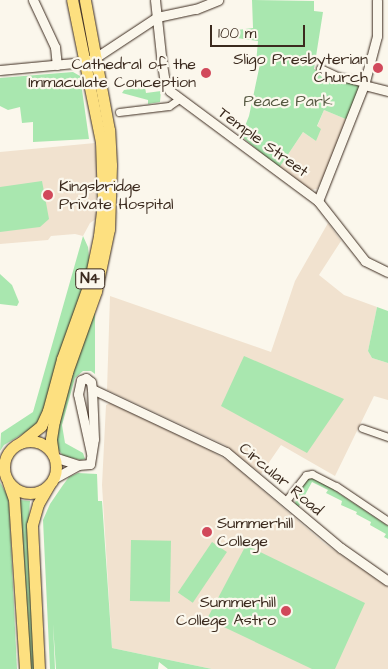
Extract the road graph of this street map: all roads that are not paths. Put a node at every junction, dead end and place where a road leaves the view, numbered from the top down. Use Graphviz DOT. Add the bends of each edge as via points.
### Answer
graph roads {
  1 [pos="33,0"];
  2 [pos="72,0"];
  3 [pos="85,0"];
  4 [pos="155,0"];
  5 [pos="218,0"];
  6 [pos="377,0"];
  7 [pos="157,18"];
  8 [pos="90,60"];
  9 [pos="59,64"];
  10 [pos="320,68"];
  11 [pos="0,70"];
  12 [pos="364,84"];
  13 [pos="388,91"];
  14 [pos="180,99"];
  15 [pos="119,112"];
  16 [pos="318,201"];
  17 [pos="388,272"];
  18 [pos="92,389"];
  19 [pos="362,428"];
  20 [pos="388,437"];
  21 [pos="20,443"];
  22 [pos="90,453"];
  23 [pos="54,455"];
  24 [pos="78,465"];
  25 [pos="8,482"];
  26 [pos="51,482"];
  27 [pos="284,502"];
  28 [pos="388,522"];
  29 [pos="388,581"];
  30 [pos="25,669"];
  31 [pos="39,669"];
  1 -- 9 [label="street" via="55,47"];
  2 -- 8 [label="highway, N4"];
  3 -- 8 [label="highway, N4"];
  4 -- 7 [label="street, Temple Street"];
  5 -- 7 [label="street"];
  6 -- 12 [label="street" via="377,36"];
  7 -- 8 [label="street"];
  7 -- 14 [label="street, Temple Street" via="165,82"];
  8 -- 9 [label="street"];
  8 -- 21 [label="highway, N4" via="101,142 103,201 99,236 89,284 62,359 48,411 41,426"];
  8 -- 23 [label="highway, N4" via="108,130 111,165 109,229 96,291 54,420 51,439"];
  9 -- 11 [label="street"];
  10 -- 12 [label="street"];
  12 -- 13 [label="street"];
  12 -- 16 [label="street"];
  14 -- 15 [label="street" via="169,106"];
  14 -- 16 [label="street, Temple Street"];
  16 -- 17 [label="street, Temple Street" via="365,261"];
  18 -- 22 [label="street" via="94,439"];
  18 -- 22 [label="street, Circular Road" via="90,380 80,380 79,399"];
  18 -- 27 [label="street, Circular Road" via="226,452"];
  19 -- 20 [label="street"];
  21 -- 23 [label="highway" via="42,444"];
  21 -- 25 [label="highway, N4" via="4,460"];
  22 -- 24 [label="street" via="90,464"];
  23 -- 24 [label="street"];
  23 -- 26 [label="highway, N4" via="56,472"];
  24 -- 26 [label="street"];
  25 -- 26 [label="highway" via="14,488 36,493"];
  25 -- 30 [label="highway, N4" via="14,499"];
  26 -- 31 [label="highway, N4" via="38,504 32,525"];
  27 -- 28 [label="street" via="306,476 312,474 336,486"];
  27 -- 29 [label="street, Circular Road"];
}
